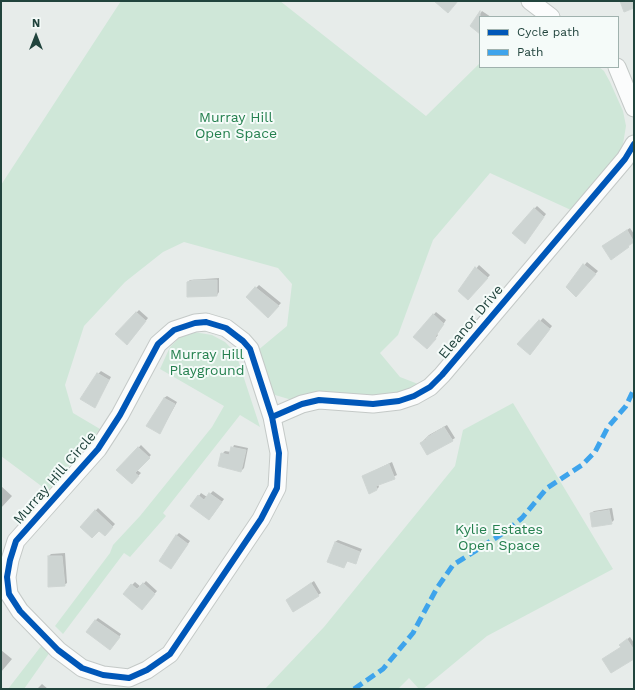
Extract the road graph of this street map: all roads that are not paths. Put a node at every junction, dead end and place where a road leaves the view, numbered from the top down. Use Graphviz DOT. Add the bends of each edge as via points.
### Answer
graph roads {
  1 [pos="530,1"];
  2 [pos="550,16"];
  3 [pos="617,68"];
  4 [pos="634,108"];
  5 [pos="634,144"];
  6 [pos="272,417"];
  7 [pos="7,549"];
  1 -- 2 [label="street"];
  3 -- 4 [label="street"];
  5 -- 6 [label="street, Eleanor Drive" via="620,165 430,387 400,401 373,404 319,400 302,404"];
  6 -- 7 [label="street, Murray Hill Circle" via="250,350 236,334 206,322 174,330 158,344 120,415 98,449"];
  6 -- 7 [label="street, Murray Hill Circle" via="279,453 277,488 261,519 170,654 147,670 129,678 103,675 82,668 58,650 20,611 9,594"];
}
